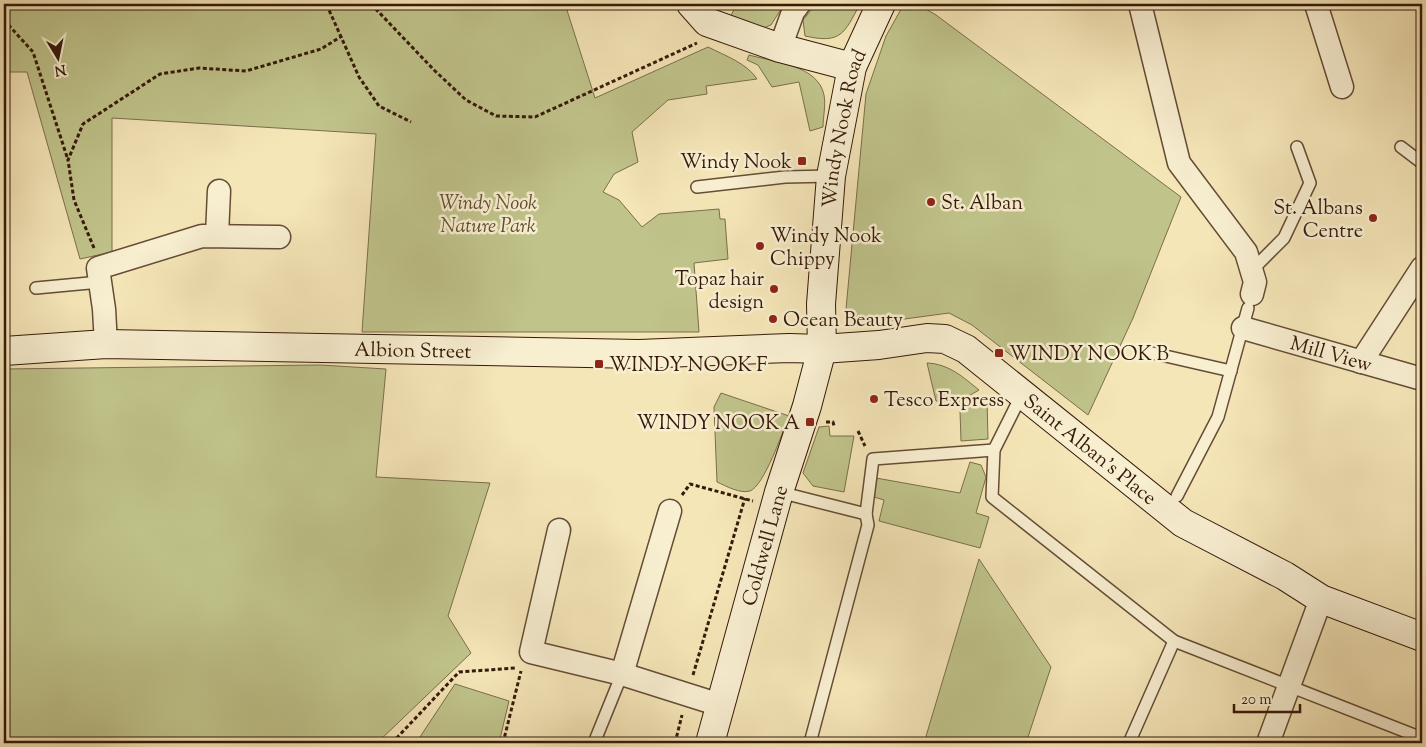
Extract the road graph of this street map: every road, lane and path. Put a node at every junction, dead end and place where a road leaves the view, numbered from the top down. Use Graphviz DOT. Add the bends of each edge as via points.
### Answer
graph roads {
  1 [pos="328,4"];
  2 [pos="371,4"];
  3 [pos="691,4"];
  4 [pos="799,4"];
  5 [pos="882,4"];
  6 [pos="1140,4"];
  7 [pos="1316,4"];
  8 [pos="4,20"];
  9 [pos="342,36"];
  10 [pos="698,42"];
  11 [pos="780,48"];
  12 [pos="852,67"];
  13 [pos="1342,88"];
  14 [pos="411,122"];
  15 [pos="1297,147"];
  16 [pos="1401,147"];
  17 [pos="68,160"];
  18 [pos="1422,162"];
  19 [pos="831,176"];
  20 [pos="697,187"];
  21 [pos="219,191"];
  22 [pos="217,235"];
  23 [pos="278,237"];
  24 [pos="1422,268"];
  25 [pos="1252,270"];
  26 [pos="99,275"];
  27 [pos="36,288"];
  28 [pos="1247,310"];
  29 [pos="106,344"];
  30 [pos="822,349"];
  31 [pos="4,351"];
  32 [pos="1148,352"];
  33 [pos="1361,362"];
  34 [pos="1231,371"];
  35 [pos="1422,379"];
  36 [pos="1022,394"];
  37 [pos="994,450"];
  38 [pos="1177,496"];
  39 [pos="745,498"];
  40 [pos="777,500"];
  41 [pos="670,511"];
  42 [pos="866,514"];
  43 [pos="559,530"];
  44 [pos="1321,599"];
  45 [pos="1422,638"];
  46 [pos="1174,641"];
  47 [pos="622,674"];
  48 [pos="1290,686"];
  49 [pos="688,695"];
  50 [pos="720,705"];
  51 [pos="1422,738"];
  52 [pos="392,743"];
  53 [pos="504,743"];
  54 [pos="594,743"];
  55 [pos="675,743"];
  56 [pos="710,743"];
  57 [pos="810,743"];
  58 [pos="1129,743"];
  59 [pos="1268,743"];
  1 -- 9 [label="path"];
  2 -- 10 [label="path" via="466,100 496,116 535,117"];
  3 -- 11 [label="street" via="707,22"];
  4 -- 11 [label="street"];
  5 -- 12 [label="street, Windy Nook Road"];
  6 -- 25 [label="street" via="1179,163 1246,252"];
  7 -- 13 [label="street"];
  8 -- 17 [label="path" via="34,52"];
  9 -- 14 [label="path" via="359,77 379,106"];
  9 -- 17 [label="path" via="321,50 246,71 199,68 160,74 83,124"];
  11 -- 12 [label="street"];
  12 -- 19 [label="street, Windy Nook Road"];
  15 -- 25 [label="lane" via="1310,183 1284,238"];
  16 -- 18 [label="lane"];
  17 -- 26 [label="path" via="74,200 95,251"];
  19 -- 20 [label="lane" via="786,177"];
  19 -- 30 [label="street, Windy Nook Road" via="821,304"];
  21 -- 22 [label="street"];
  22 -- 23 [label="street"];
  22 -- 26 [label="street" via="202,236"];
  24 -- 33 [label="street"];
  25 -- 28 [label="street" via="1255,282"];
  26 -- 27 [label="lane"];
  26 -- 29 [label="street"];
  28 -- 33 [label="street, Mill View"];
  28 -- 34 [label="lane"];
  29 -- 30 [label="street, Albion Street" via="639,354"];
  29 -- 31 [label="street, Albion Street"];
  30 -- 36 [label="street, Saint Alban's Place" via="927,338 945,340 966,349"];
  30 -- 40 [label="street, Coldwell Lane"];
  32 -- 34 [label="lane"];
  33 -- 35 [label="street, Mill View"];
  34 -- 38 [label="lane" via="1218,417"];
  36 -- 37 [label="lane"];
  36 -- 44 [label="street, Saint Alban's Place" via="1183,523 1285,576"];
  37 -- 42 [label="lane" via="873,459"];
  37 -- 46 [label="lane" via="992,497"];
  39 -- 40 [label="path"];
  39 -- 41 [label="path" via="690,484"];
  39 -- 49 [label="path"];
  40 -- 42 [label="lane"];
  40 -- 50 [label="street, Coldwell Lane"];
  41 -- 47 [label="street"];
  42 -- 57 [label="lane" via="868,525"];
  43 -- 47 [label="street" via="531,652"];
  44 -- 45 [label="street, Saint Alban's Place"];
  44 -- 48 [label="street"];
  46 -- 48 [label="lane"];
  46 -- 58 [label="lane"];
  47 -- 49 [label="street"];
  47 -- 54 [label="lane"];
  48 -- 51 [label="lane"];
  48 -- 59 [label="street"];
  49 -- 50 [label="street"];
  49 -- 55 [label="path"];
  50 -- 56 [label="street, Coldwell Lane"];
  52 -- 53 [label="path" via="459,672 521,667"];
}
